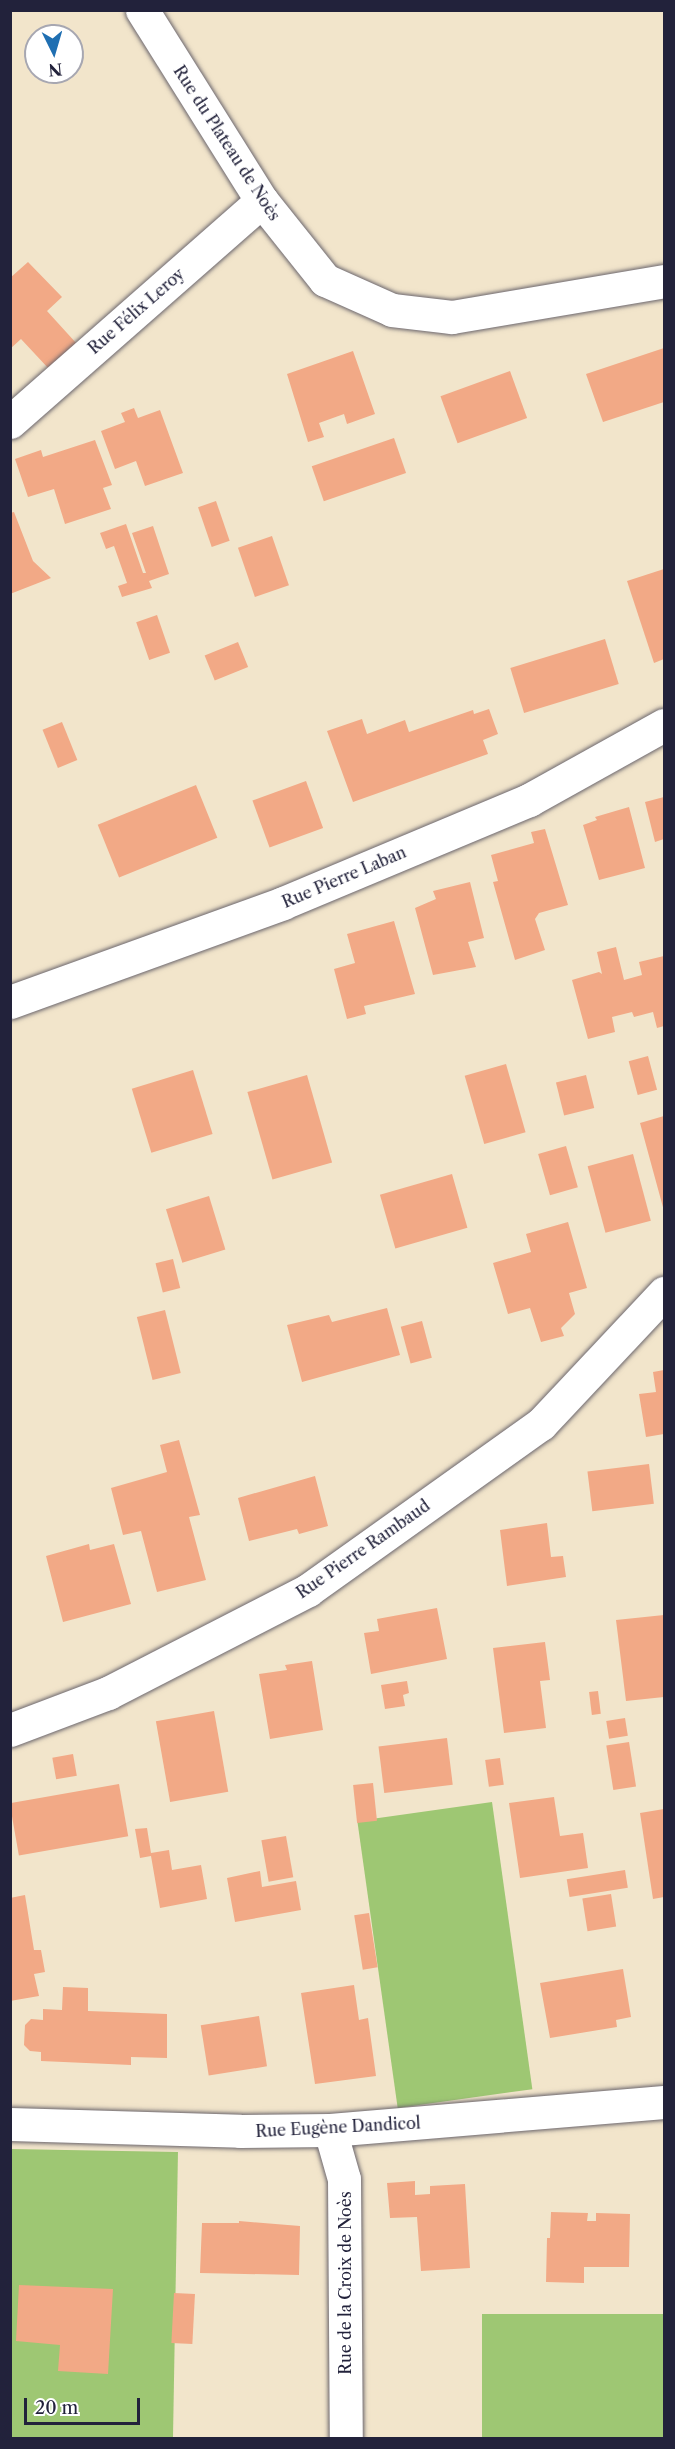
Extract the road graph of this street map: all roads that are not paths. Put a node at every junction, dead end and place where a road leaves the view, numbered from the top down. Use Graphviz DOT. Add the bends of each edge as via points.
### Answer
graph roads {
  1 [pos="142,10"];
  2 [pos="262,201"];
  3 [pos="664,281"];
  4 [pos="10,422"];
  5 [pos="664,725"];
  6 [pos="10,1002"];
  7 [pos="664,1293"];
  8 [pos="10,1730"];
  9 [pos="664,2102"];
  10 [pos="10,2124"];
  11 [pos="330,2130"];
  12 [pos="346,2439"];
  1 -- 2 [label="street, Rue du Plateau de Noès"];
  2 -- 3 [label="street, Rue du Plateau de Noès" via="325,280 392,310 452,316"];
  2 -- 4 [label="street, Rue Félix Leroy"];
  5 -- 6 [label="street, Rue Pierre Laban" via="529,800 283,903"];
  7 -- 8 [label="street, Rue Pierre Rambaud" via="541,1424 308,1590 108,1693"];
  9 -- 11 [label="street, Rue Eugène Dandicol"];
  10 -- 11 [label="street, Rue Eugène Dandicol"];
  11 -- 12 [label="street, Rue de la Croix de Noès" via="344,2179"];
}
